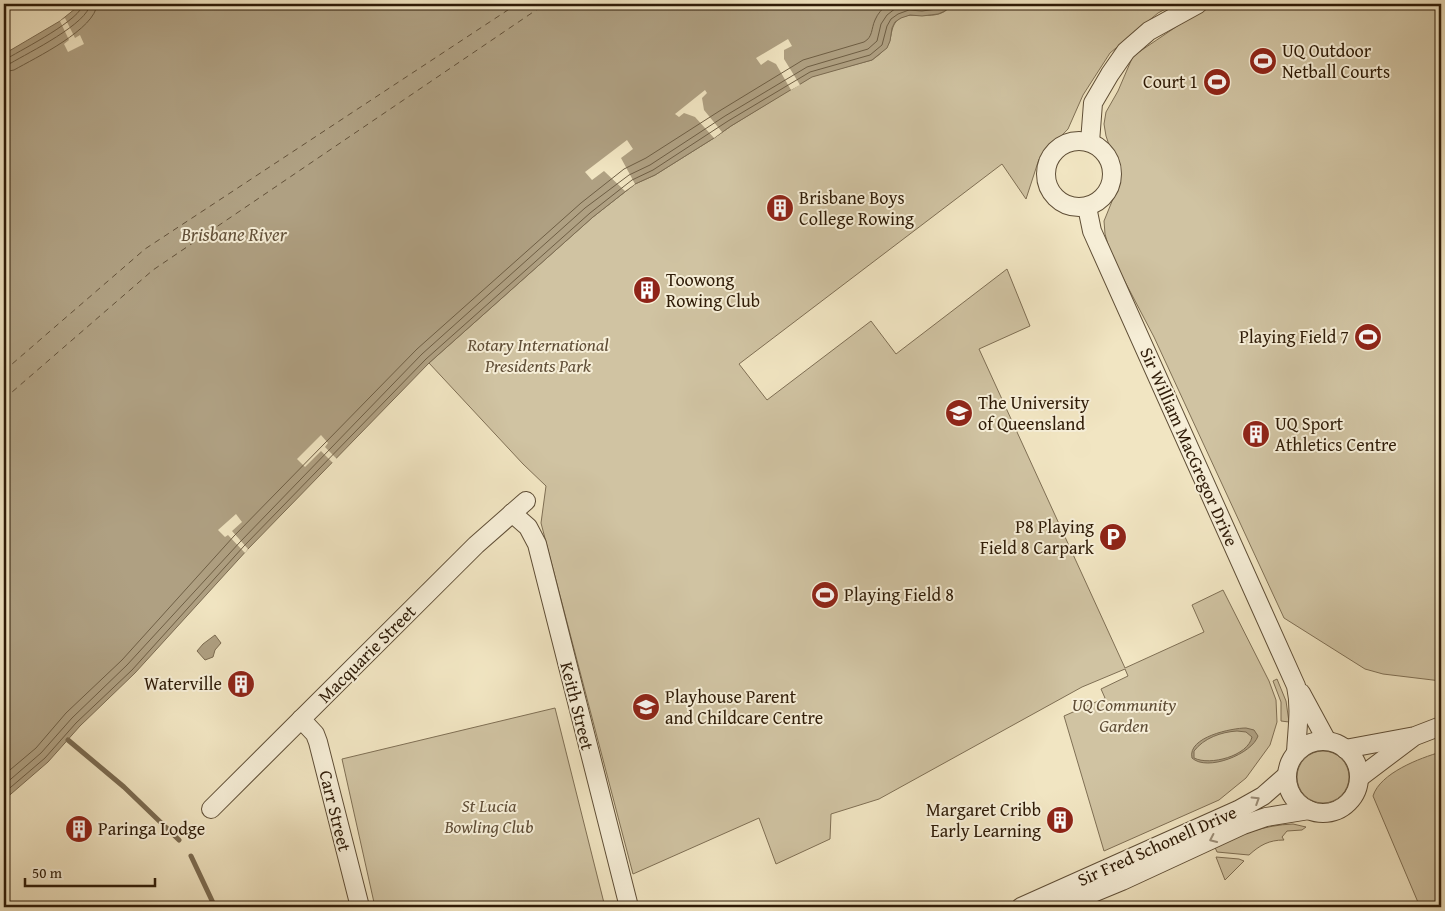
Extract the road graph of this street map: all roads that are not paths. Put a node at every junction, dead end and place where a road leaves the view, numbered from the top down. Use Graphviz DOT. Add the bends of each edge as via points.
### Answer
graph roads {
  1 [pos="1198,4"];
  2 [pos="1090,142"];
  3 [pos="1087,207"];
  4 [pos="526,501"];
  5 [pos="512,513"];
  6 [pos="1296,686"];
  7 [pos="301,719"];
  8 [pos="1441,726"];
  9 [pos="1415,736"];
  10 [pos="1327,741"];
  11 [pos="1345,749"];
  12 [pos="1296,753"];
  13 [pos="1287,775"];
  14 [pos="1359,778"];
  15 [pos="211,809"];
  16 [pos="1309,810"];
  17 [pos="360,907"];
  18 [pos="629,907"];
  19 [pos="1021,907"];
  20 [pos="1059,907"];
  1 -- 2 [label="street" via="1149,31 1126,51 1094,104"];
  2 -- 3 [label="street" via="1107,155 1112,172 1107,192"];
  2 -- 3 [label="street" via="1062,145 1048,162 1046,174 1050,192 1056,198 1070,206"];
  3 -- 6 [label="street, Sir William MacGregor Drive" via="1092,231"];
  4 -- 5 [label="street, Macquarie Street"];
  5 -- 7 [label="street, Macquarie Street"];
  5 -- 18 [label="street, Keith Street" via="528,527 537,544"];
  6 -- 10 [label="street, Sir William MacGregor Drive"];
  6 -- 12 [label="street, Sir William MacGregor Drive" via="1300,706"];
  7 -- 15 [label="street, Macquarie Street"];
  7 -- 17 [label="street, Carr Street" via="318,742"];
  8 -- 9 [label="street"];
  9 -- 11 [label="street"];
  9 -- 14 [label="street"];
  10 -- 11 [label="street"];
  10 -- 12 [label="street" via="1305,746"];
  11 -- 14 [label="street" via="1358,767"];
  12 -- 13 [label="street, Sir Fred Schonell Drive"];
  13 -- 16 [label="street" via="1293,798"];
  19 -- 13 [label="street, Sir Fred Schonell Drive, one-way" via="1238,810 1263,796"];
  14 -- 16 [label="street, Sir Fred Schonell Drive" via="1351,800 1342,807 1330,812"];
  16 -- 20 [label="street, Sir Fred Schonell Drive, one-way" via="1266,817 1243,825"];
}
